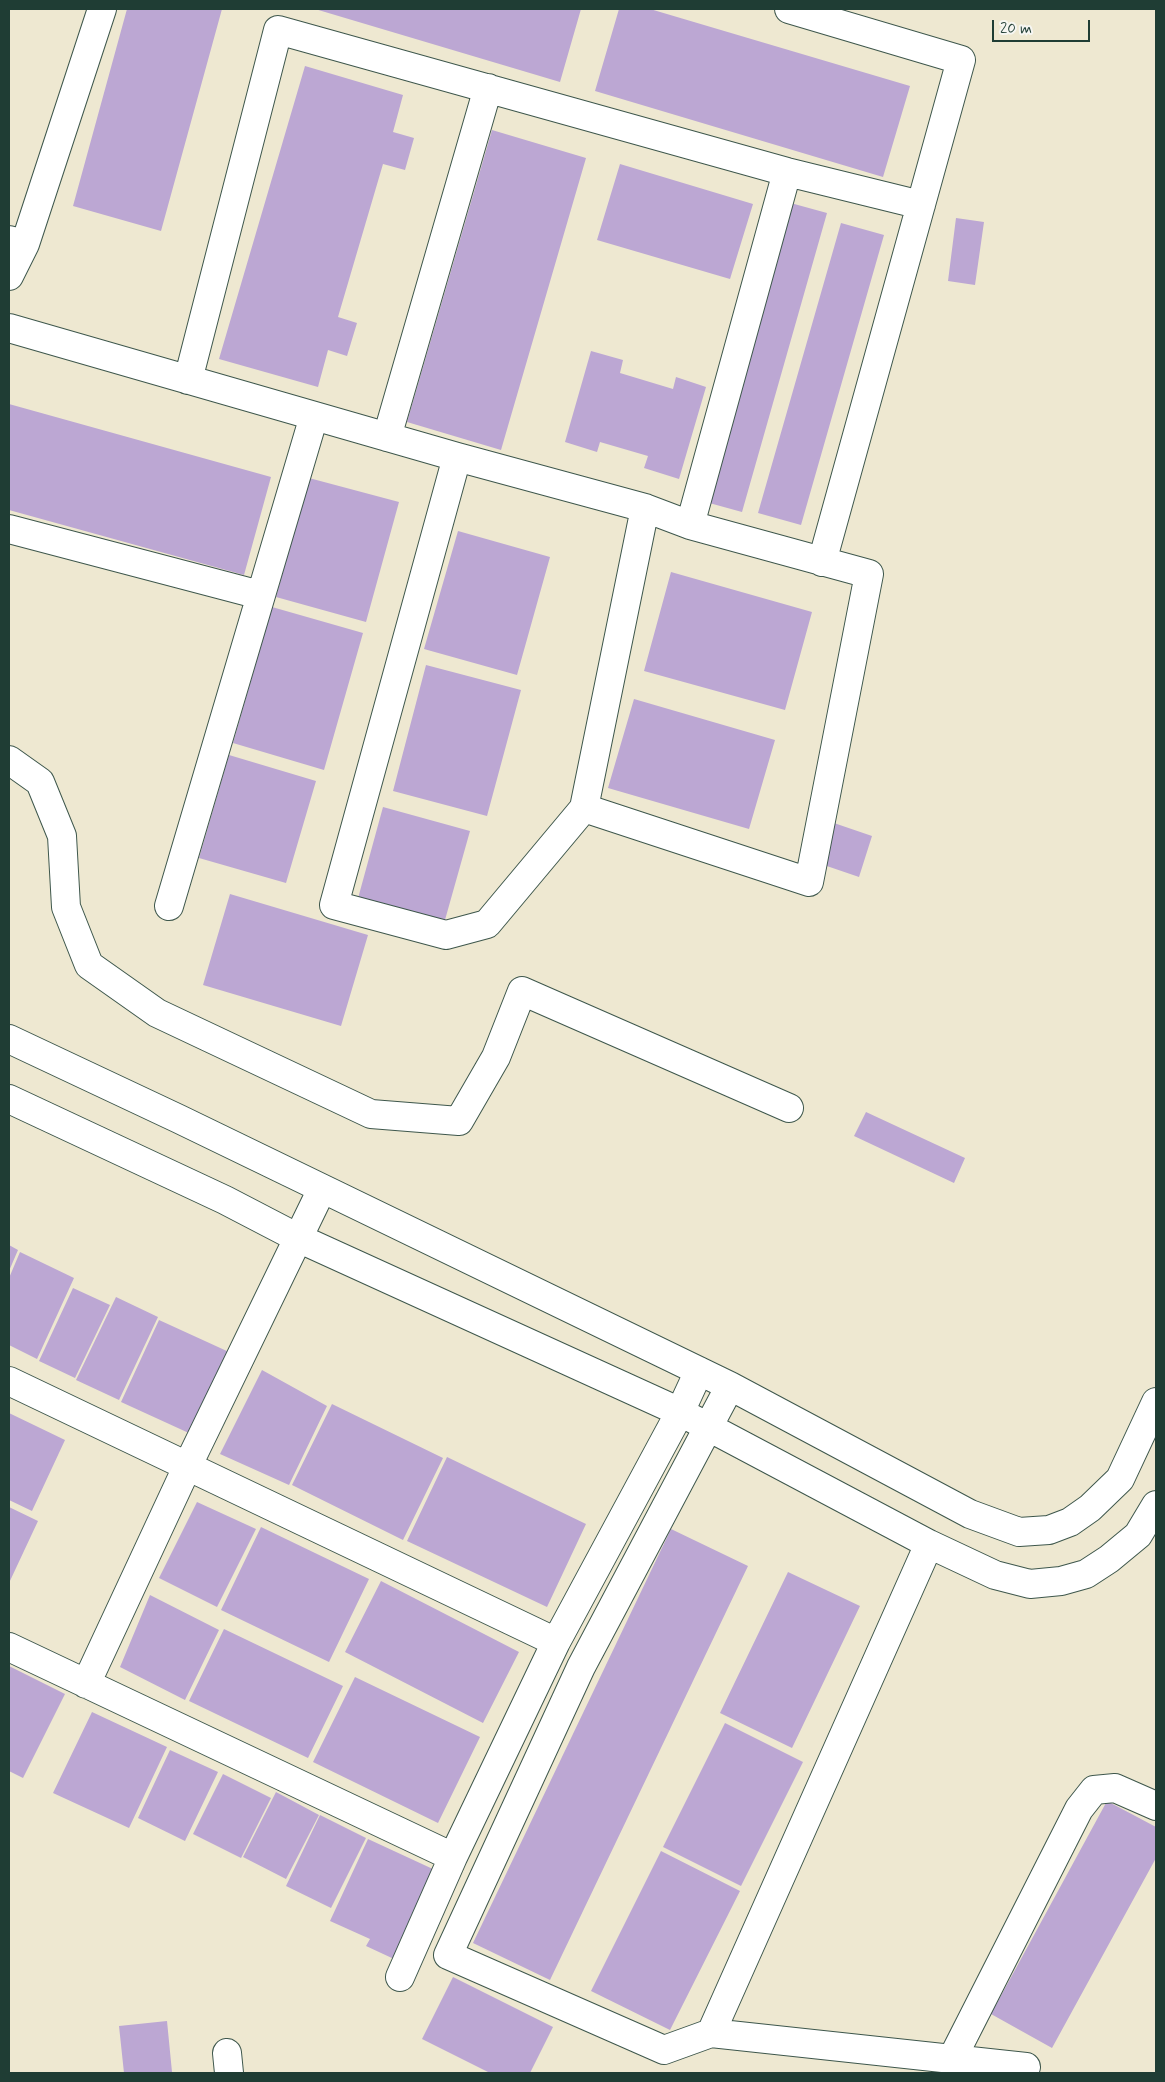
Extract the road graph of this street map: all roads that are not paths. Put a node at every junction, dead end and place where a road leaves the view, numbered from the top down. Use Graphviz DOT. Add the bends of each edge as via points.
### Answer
graph roads {
  1 [pos="102,9"];
  2 [pos="789,9"];
  3 [pos="488,88"];
  4 [pos="787,172"];
  5 [pos="921,204"];
  6 [pos="17,242"];
  7 [pos="9,276"];
  8 [pos="9,328"];
  9 [pos="188,380"];
  10 [pos="314,416"];
  11 [pos="387,437"];
  12 [pos="457,457"];
  13 [pos="646,508"];
  14 [pos="690,525"];
  15 [pos="9,529"];
  16 [pos="822,562"];
  17 [pos="260,596"];
  18 [pos="9,760"];
  19 [pos="584,808"];
  20 [pos="169,906"];
  21 [pos="9,1039"];
  22 [pos="9,1100"];
  23 [pos="789,1108"];
  24 [pos="322,1189"];
  25 [pos="298,1238"];
  26 [pos="699,1371"];
  27 [pos="9,1381"];
  28 [pos="730,1386"];
  29 [pos="1156,1402"];
  30 [pos="680,1412"];
  31 [pos="708,1426"];
  32 [pos="188,1465"];
  33 [pos="1156,1505"];
  34 [pos="929,1544"];
  35 [pos="556,1642"];
  36 [pos="9,1647"];
  37 [pos="86,1684"];
  38 [pos="1156,1806"];
  39 [pos="453,1857"];
  40 [pos="400,1977"];
  41 [pos="710,2033"];
  42 [pos="952,2059"];
  43 [pos="1026,2067"];
  1 -- 6 [label="street"];
  2 -- 5 [label="street" via="961,60"];
  3 -- 4 [label="street"];
  3 -- 9 [label="street" via="278,30"];
  3 -- 11 [label="street"];
  4 -- 5 [label="street"];
  4 -- 14 [label="street"];
  5 -- 16 [label="street"];
  6 -- 7 [label="street"];
  8 -- 9 [label="street"];
  9 -- 10 [label="street"];
  10 -- 11 [label="street"];
  10 -- 17 [label="street"];
  11 -- 12 [label="street"];
  12 -- 13 [label="street"];
  12 -- 19 [label="street" via="334,904 446,936 487,924"];
  13 -- 14 [label="street"];
  13 -- 19 [label="street"];
  14 -- 16 [label="street"];
  15 -- 17 [label="street"];
  16 -- 19 [label="street" via="869,574 809,882"];
  17 -- 20 [label="street"];
  18 -- 23 [label="street" via="40,782 62,836 66,907 89,965 157,1013 371,1114 460,1121 496,1057 522,991"];
  21 -- 24 [label="street"];
  22 -- 25 [label="street" via="225,1200"];
  24 -- 25 [label="street"];
  24 -- 26 [label="street"];
  25 -- 30 [label="street"];
  25 -- 32 [label="street"];
  26 -- 28 [label="street"];
  26 -- 30 [label="street"];
  27 -- 32 [label="street"];
  28 -- 29 [label="street" via="970,1514 1019,1532 1049,1530 1070,1522 1120,1479"];
  28 -- 31 [label="street"];
  30 -- 31 [label="street"];
  30 -- 35 [label="street"];
  31 -- 34 [label="street"];
  31 -- 41 [label="street" via="581,1667 448,1955 664,2050"];
  32 -- 35 [label="street"];
  32 -- 37 [label="street"];
  33 -- 34 [label="street" via="1138,1535 1109,1559 1086,1574 1061,1580 1030,1584 995,1575"];
  34 -- 41 [label="street"];
  35 -- 39 [label="street"];
  36 -- 37 [label="street"];
  37 -- 39 [label="street"];
  38 -- 42 [label="street" via="1115,1788 1094,1790 1089,1796 1079,1809"];
  39 -- 40 [label="street"];
  41 -- 42 [label="street"];
  42 -- 43 [label="street"];
}
